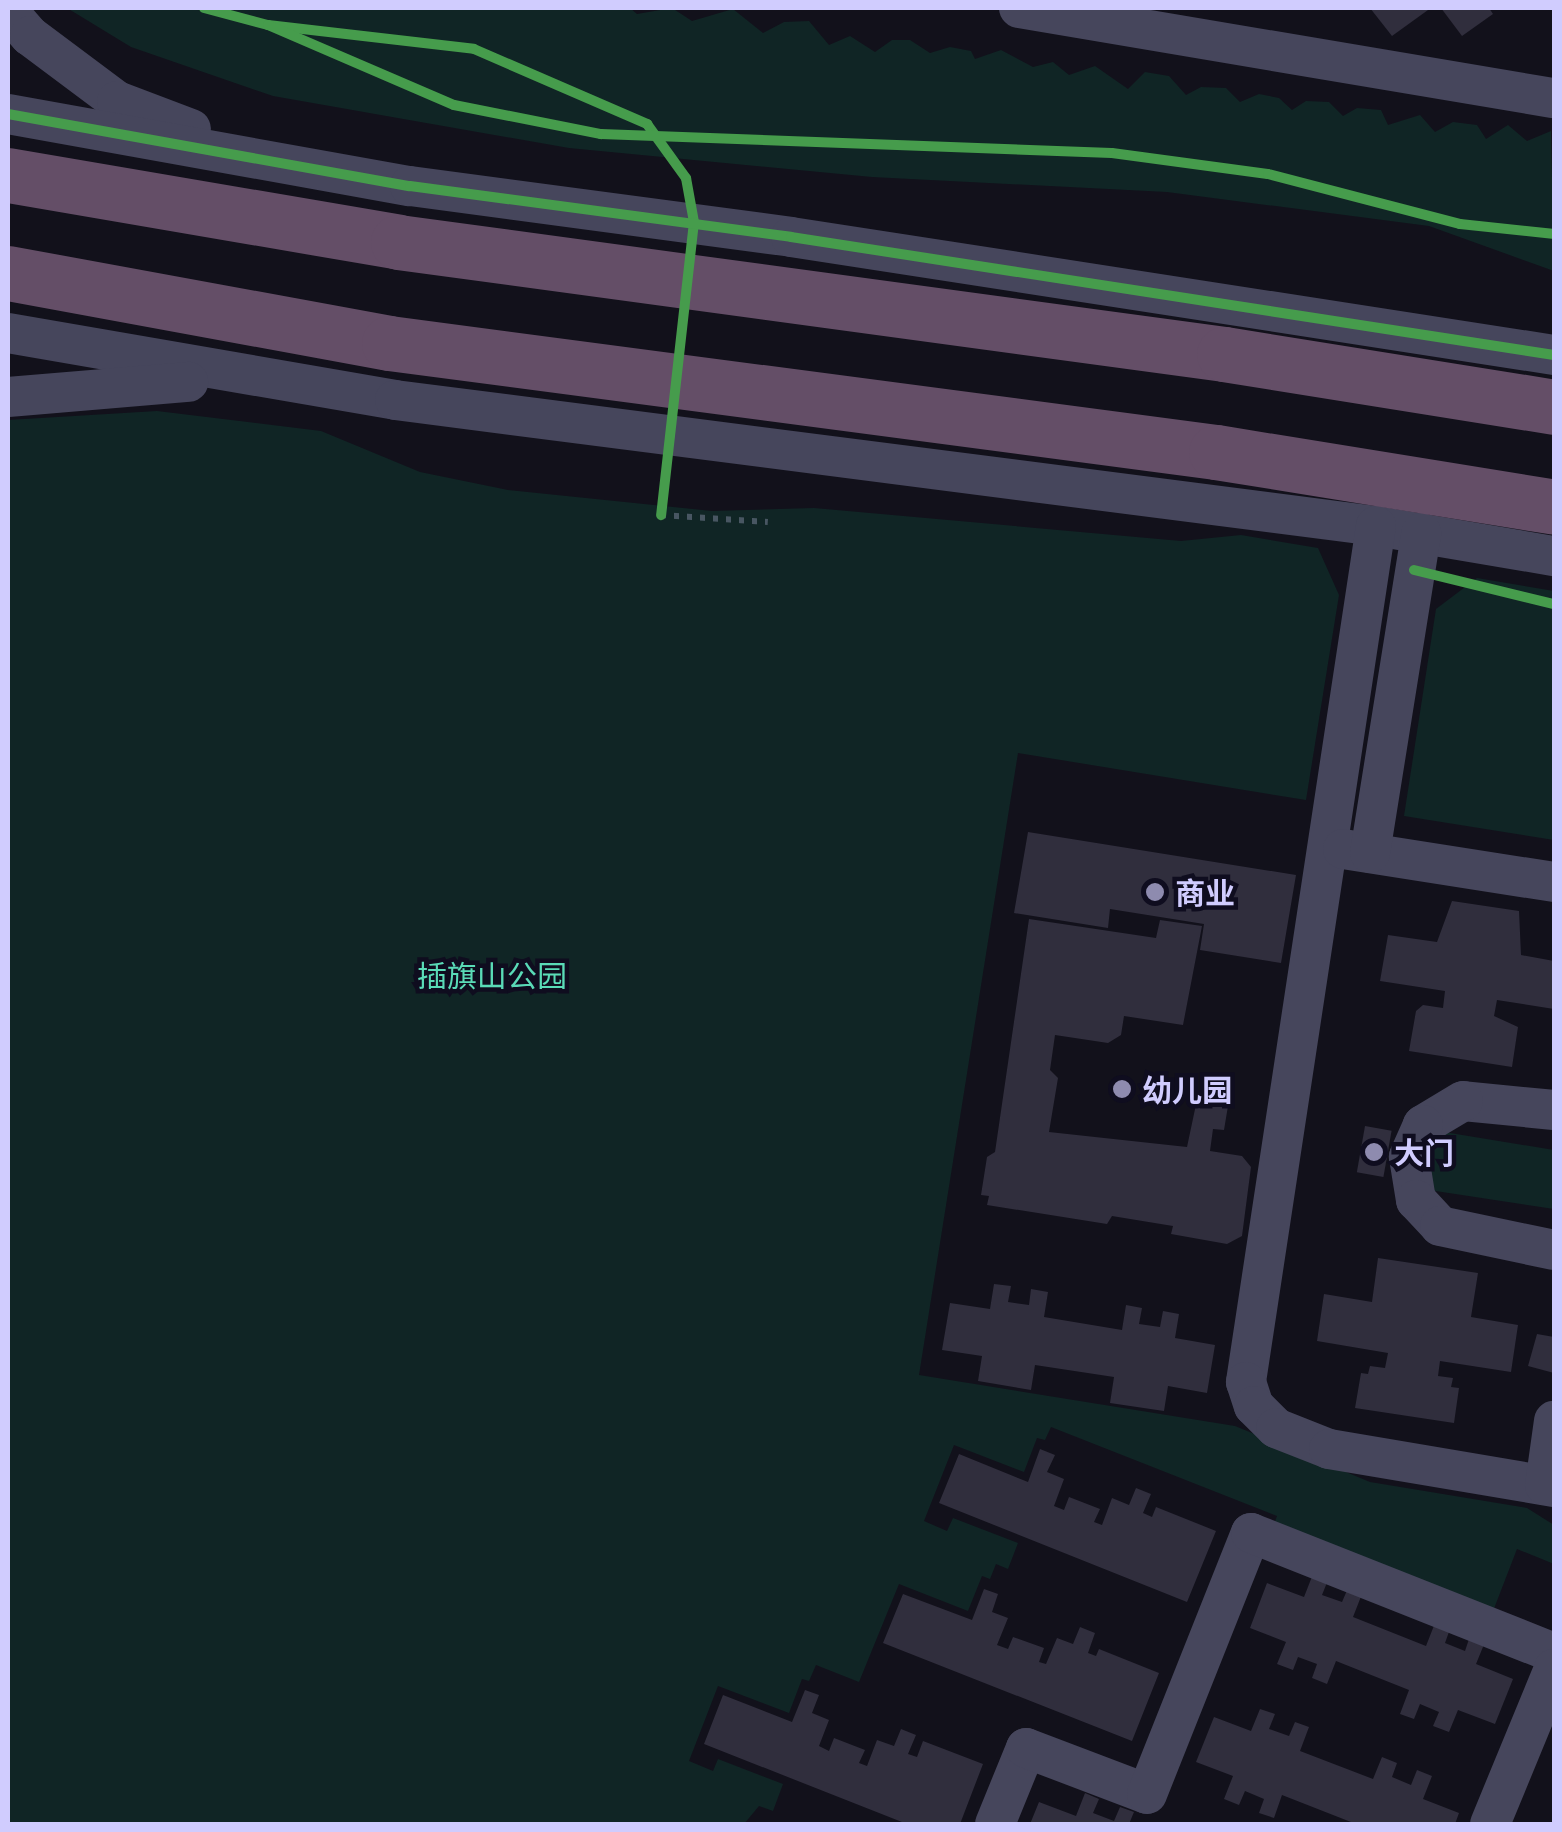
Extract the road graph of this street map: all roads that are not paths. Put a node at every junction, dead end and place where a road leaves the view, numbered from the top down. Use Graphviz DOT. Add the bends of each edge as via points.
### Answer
graph roads {
  1 [pos="1019,8"];
  2 [pos="8,11"];
  3 [pos="1554,93"];
  4 [pos="8,114"];
  5 [pos="278,163"];
  6 [pos="8,175"];
  7 [pos="791,236"];
  8 [pos="8,273"];
  9 [pos="8,333"];
  10 [pos="1554,355"];
  11 [pos="272,379"];
  12 [pos="1400,382"];
  13 [pos="8,397"];
  14 [pos="1554,406"];
  15 [pos="1216,452"];
  16 [pos="1554,507"];
  17 [pos="1376,526"];
  18 [pos="1420,533"];
  19 [pos="1554,540"];
  20 [pos="1554,556"];
  21 [pos="1329,847"];
  22 [pos="1370,852"];
  23 [pos="1554,882"];
  24 [pos="1554,1110"];
  25 [pos="1554,1250"];
  26 [pos="1554,1421"];
  27 [pos="1550,1486"];
  28 [pos="1554,1653"];
  29 [pos="1554,1668"];
  30 [pos="995,1824"];
  31 [pos="1490,1824"];
  1 -- 3 [label="street"];
  2 -- 5 [label="street" via="118,100"];
  4 -- 5 [label="street"];
  5 -- 7 [label="street"];
  6 -- 12 [label="highway" via="398,242"];
  7 -- 10 [label="street"];
  7 -- 12 [label="street"];
  8 -- 15 [label="highway" via="389,343"];
  9 -- 11 [label="street"];
  11 -- 13 [label="street"];
  11 -- 17 [label="street"];
  12 -- 14 [label="highway"];
  15 -- 16 [label="highway"];
  15 -- 19 [label="street"];
  17 -- 18 [label="street"];
  17 -- 21 [label="street"];
  18 -- 20 [label="street"];
  18 -- 22 [label="street"];
  21 -- 22 [label="street"];
  21 -- 27 [label="street" via="1246,1362 1249,1394 1276,1428 1329,1449"];
  22 -- 23 [label="street"];
  24 -- 25 [label="street" via="1474,1099 1450,1105 1424,1125 1409,1167 1416,1200 1440,1226"];
  26 -- 27 [label="street"];
  28 -- 30 [label="street" via="1251,1533 1147,1794 1026,1748"];
  29 -- 31 [label="street"];
}
